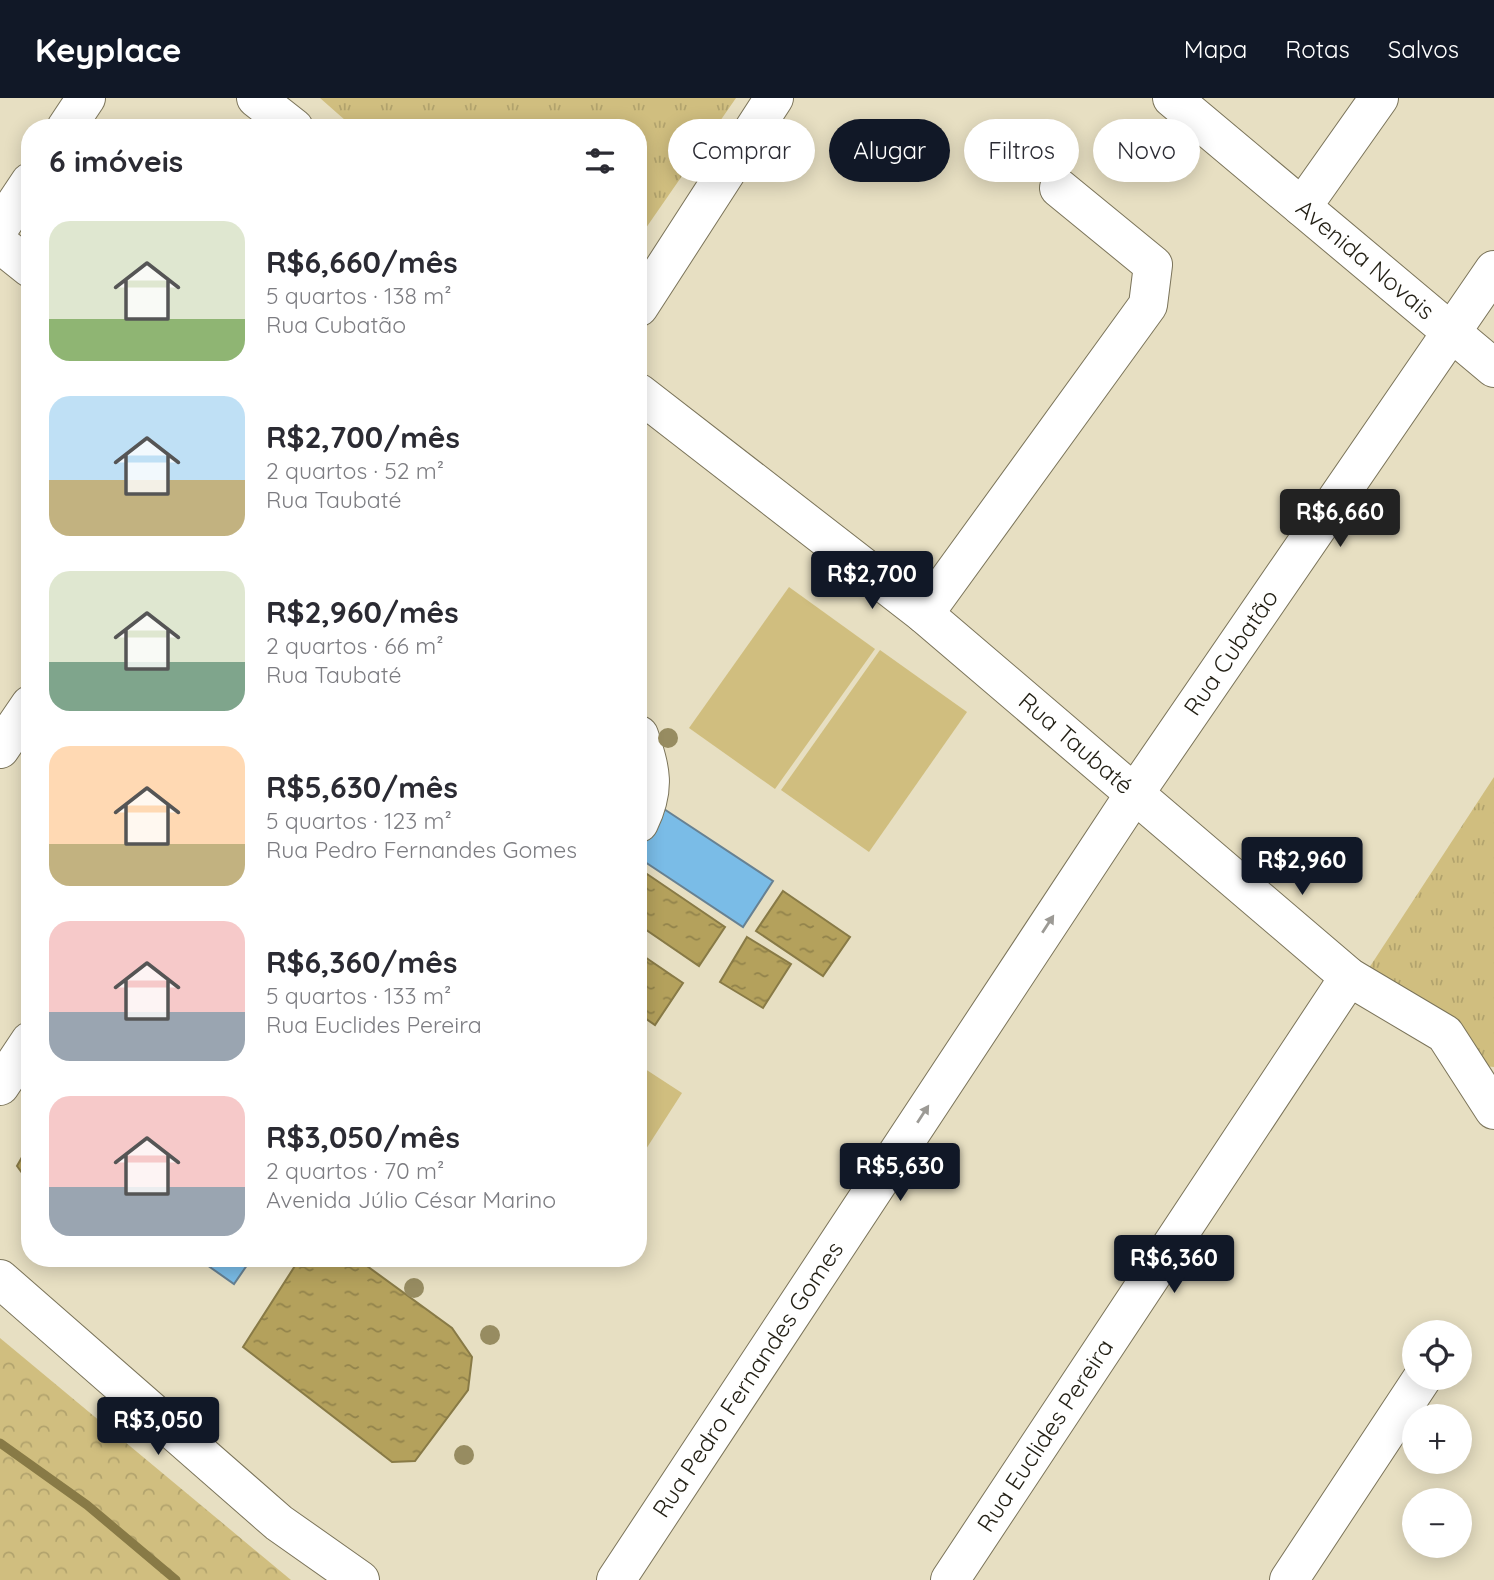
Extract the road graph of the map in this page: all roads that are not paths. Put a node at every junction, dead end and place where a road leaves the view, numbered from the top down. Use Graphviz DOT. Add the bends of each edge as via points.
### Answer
graph roads {
  1 [pos="86,98"];
  2 [pos="256,98"];
  3 [pos="774,98"];
  4 [pos="1172,98"];
  5 [pos="1379,98"];
  6 [pos="72,119"];
  7 [pos="283,119"];
  8 [pos="1059,188"];
  9 [pos="21,196"];
  10 [pos="1302,207"];
  11 [pos="0,227"];
  12 [pos="0,244"];
  13 [pos="21,261"];
  14 [pos="1494,270"];
  15 [pos="647,295"];
  16 [pos="1452,333"];
  17 [pos="1494,368"];
  18 [pos="647,399"];
  19 [pos="924,614"];
  20 [pos="21,718"];
  21 [pos="0,749"];
  22 [pos="647,759"];
  23 [pos="1135,793"];
  24 [pos="647,803"];
  25 [pos="1349,977"];
  26 [pos="21,1054"];
  27 [pos="0,1086"];
  28 [pos="1494,1110"];
  29 [pos="0,1279"];
  30 [pos="1414,1390"];
  31 [pos="360,1580"];
  32 [pos="616,1580"];
  33 [pos="950,1580"];
  34 [pos="1289,1580"];
  1 -- 6 [label="street"];
  2 -- 7 [label="street"];
  3 -- 15 [label="street"];
  4 -- 10 [label="street, Avenida Novais"];
  5 -- 10 [label="street"];
  8 -- 19 [label="street" via="1153,265 1148,305"];
  9 -- 11 [label="street"];
  10 -- 16 [label="street, Avenida Novais"];
  12 -- 13 [label="street"];
  14 -- 16 [label="street, Rua Cubatão"];
  16 -- 17 [label="street, Avenida Novais"];
  16 -- 23 [label="street, Rua Cubatão"];
  18 -- 19 [label="street, Rua Taubaté"];
  19 -- 23 [label="street, Rua Taubaté"];
  20 -- 21 [label="street"];
  22 -- 24 [label="street"];
  23 -- 25 [label="street, Rua Taubaté"];
  32 -- 23 [label="street, Rua Pedro Fernandes Gomes, one-way"];
  25 -- 28 [label="street, Rua Taubaté" via="1445,1034"];
  25 -- 33 [label="street, Rua Euclides Pereira"];
  26 -- 27 [label="street"];
  29 -- 31 [label="street" via="279,1523"];
  30 -- 34 [label="street"];
}
